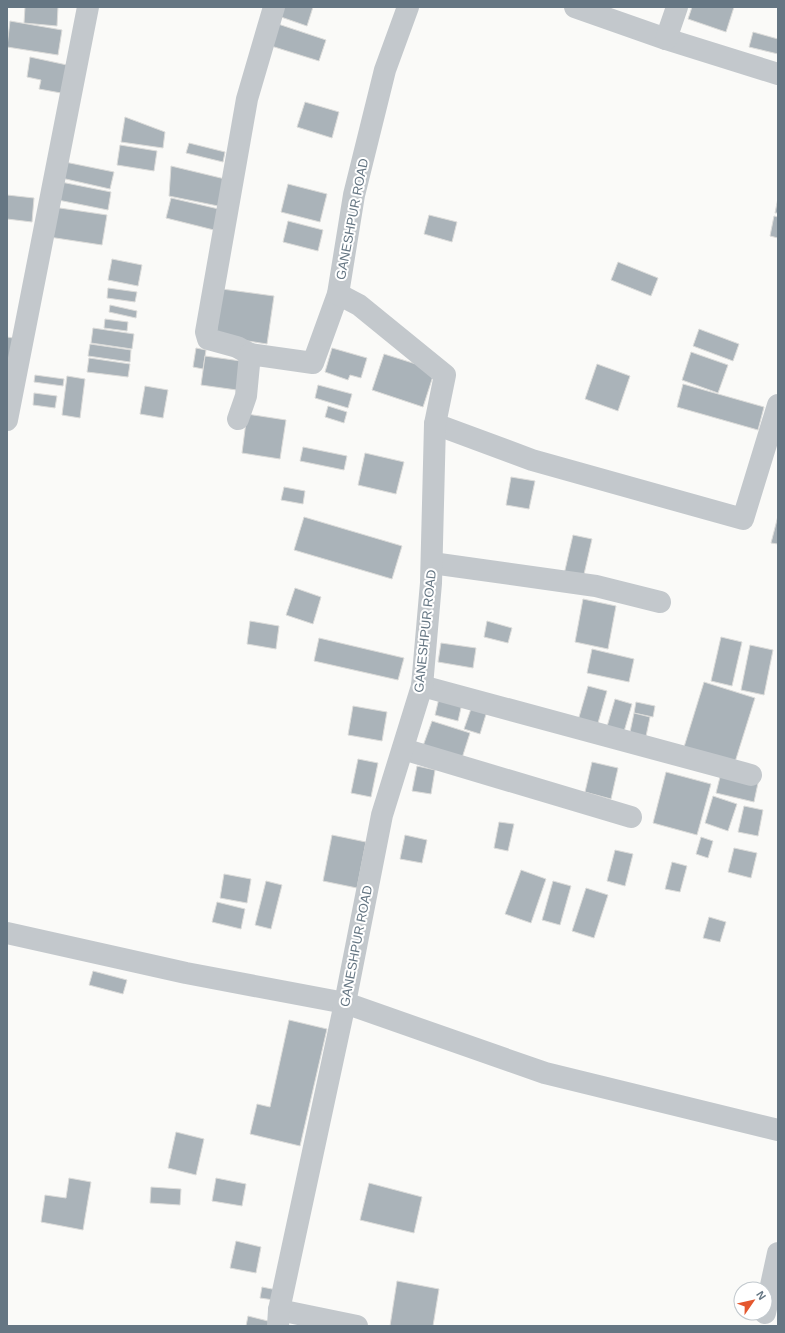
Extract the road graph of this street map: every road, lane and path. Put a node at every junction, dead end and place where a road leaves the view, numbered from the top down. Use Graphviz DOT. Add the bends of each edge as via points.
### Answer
graph roads {
  1 [pos="88,7"];
  2 [pos="274,7"];
  3 [pos="408,7"];
  4 [pos="575,7"];
  5 [pos="677,7"];
  6 [pos="666,39"];
  7 [pos="778,74"];
  8 [pos="338,294"];
  9 [pos="250,354"];
  10 [pos="778,405"];
  11 [pos="238,419"];
  12 [pos="7,420"];
  13 [pos="435,424"];
  14 [pos="432,563"];
  15 [pos="660,602"];
  16 [pos="422,686"];
  17 [pos="403,748"];
  18 [pos="751,775"];
  19 [pos="631,817"];
  20 [pos="7,933"];
  21 [pos="345,1002"];
  22 [pos="778,1130"];
  23 [pos="778,1253"];
  24 [pos="772,1281"];
  25 [pos="279,1318"];
  26 [pos="357,1326"];
  1 -- 12 [label="street"];
  2 -- 9 [label="street" via="247,99 206,332 208,340 237,347"];
  3 -- 8 [label="street, GANESHPUR ROAD" via="385,70 354,195"];
  4 -- 6 [label="street"];
  5 -- 6 [label="street"];
  6 -- 7 [label="street"];
  8 -- 9 [label="street" via="313,362"];
  8 -- 13 [label="street, GANESHPUR ROAD" via="359,305 445,375"];
  9 -- 11 [label="street" via="246,396"];
  10 -- 13 [label="street" via="743,518 532,460"];
  13 -- 14 [label="street, GANESHPUR ROAD"];
  14 -- 15 [label="street" via="596,586"];
  14 -- 16 [label="street, GANESHPUR ROAD"];
  16 -- 17 [label="street, GANESHPUR ROAD"];
  16 -- 18 [label="street"];
  17 -- 19 [label="street"];
  17 -- 21 [label="street, GANESHPUR ROAD" via="382,815"];
  20 -- 21 [label="street" via="186,972"];
  21 -- 22 [label="street" via="545,1073"];
  21 -- 25 [label="street, GANESHPUR ROAD"];
  23 -- 24 [label="street"];
  25 -- 26 [label="street"];
}
